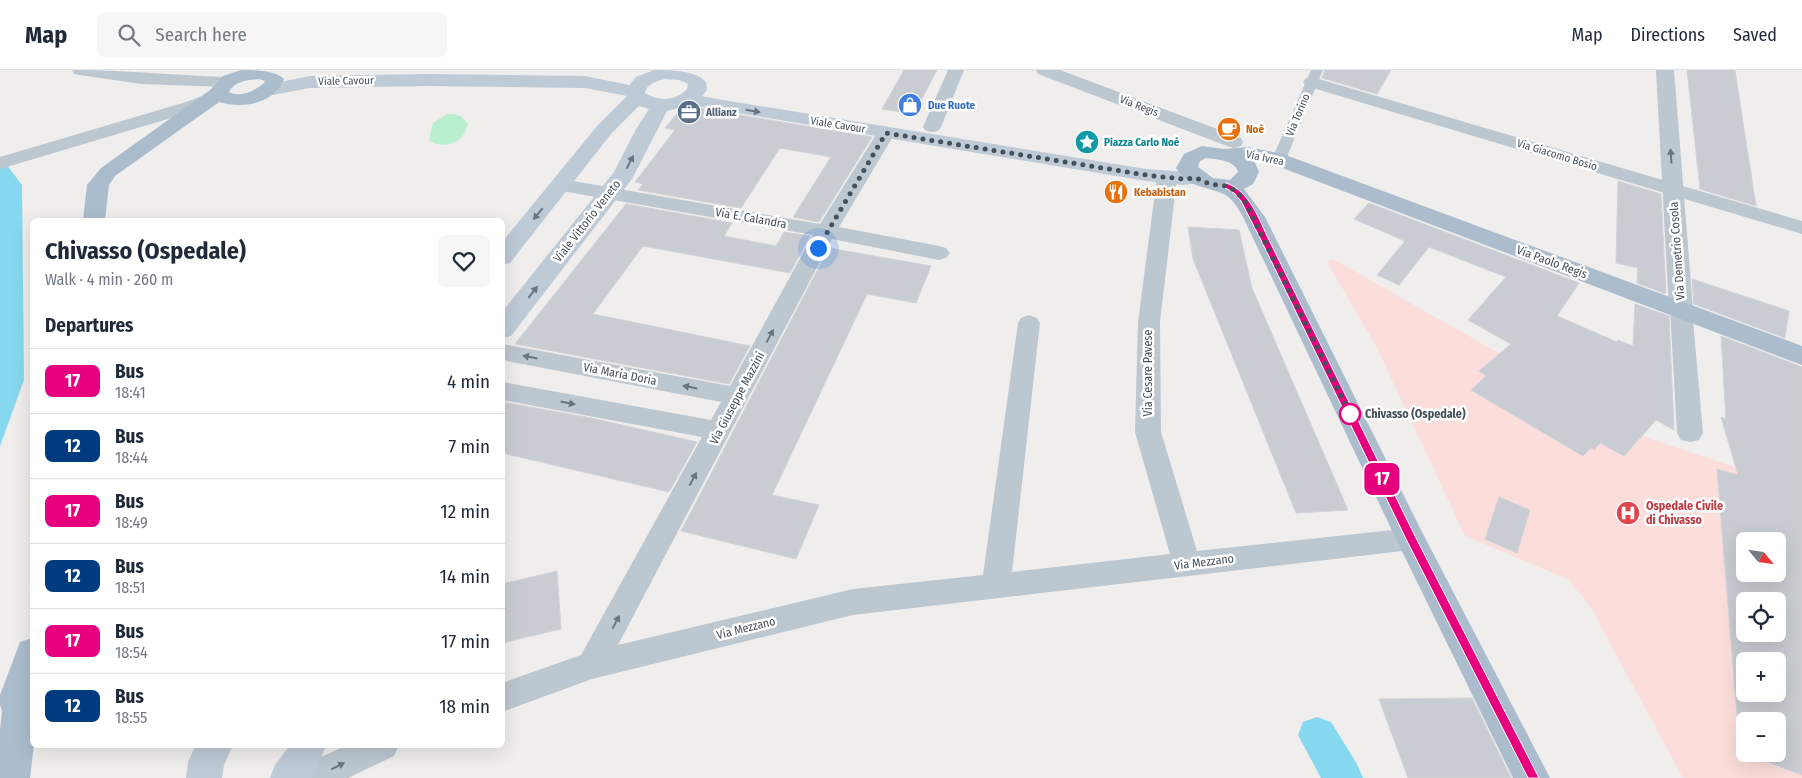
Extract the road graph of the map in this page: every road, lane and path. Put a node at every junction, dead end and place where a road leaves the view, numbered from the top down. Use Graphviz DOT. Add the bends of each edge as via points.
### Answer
graph roads {
  1 [pos="80,70"];
  2 [pos="407,70"];
  3 [pos="445,70"];
  4 [pos="714,70"];
  5 [pos="956,70"];
  6 [pos="1044,70"];
  7 [pos="1666,70"];
  8 [pos="1314,76"];
  9 [pos="651,82"];
  10 [pos="270,83"];
  11 [pos="226,86"];
  12 [pos="694,89"];
  13 [pos="661,105"];
  14 [pos="932,127"];
  15 [pos="127,129"];
  16 [pos="886,133"];
  17 [pos="156,137"];
  18 [pos="1231,148"];
  19 [pos="130,155"];
  20 [pos="1278,159"];
  21 [pos="0,164"];
  22 [pos="1193,168"];
  23 [pos="1302,170"];
  24 [pos="1167,177"];
  25 [pos="1236,182"];
  26 [pos="562,185"];
  27 [pos="1673,190"];
  28 [pos="610,193"];
  29 [pos="94,218"];
  30 [pos="1802,228"];
  31 [pos="826,231"];
  32 [pos="939,253"];
  33 [pos="505,254"];
  34 [pos="1681,309"];
  35 [pos="1029,323"];
  36 [pos="505,326"];
  37 [pos="505,353"];
  38 [pos="1802,356"];
  39 [pos="505,392"];
  40 [pos="737,396"];
  41 [pos="719,431"];
  42 [pos="1690,433"];
  43 [pos="1411,539"];
  44 [pos="1187,564"];
  45 [pos="996,586"];
  46 [pos="592,665"];
  47 [pos="28,668"];
  48 [pos="505,697"];
  49 [pos="0,731"];
  50 [pos="376,748"];
  51 [pos="295,769"];
  52 [pos="12,778"];
  53 [pos="1532,778"];
  1 -- 11 [label="street" via="141,80"];
  2 -- 10 [label="main road, Viale Cavour" via="319,71"];
  3 -- 9 [label="main road" via="593,74"];
  4 -- 12 [label="main road"];
  5 -- 14 [label="street"];
  6 -- 18 [label="street, Via Regis"];
  27 -- 7 [label="street, Via Demetrio Cosola, one-way"];
  8 -- 20 [label="street, Via Torino"];
  8 -- 27 [label="street, Via Giacomo Bosio"];
  9 -- 10 [label="main road, Viale Cavour" via="428,80"];
  9 -- 12 [label="main road" via="685,75"];
  9 -- 13 [label="main road" via="643,101"];
  9 -- 26 [label="main road" via="604,130"];
  10 -- 11 [label="main road" via="256,96"];
  11 -- 15 [label="street" via="192,106"];
  11 -- 17 [label="main road"];
  12 -- 13 [label="main road" via="680,102"];
  12 -- 14 [label="main road, Viale Cavour"];
  12 -- 16 [label="main road, Viale Cavour, one-way"];
  28 -- 13 [label="main road, Viale Vittorio Veneto, one-way" via="624,174"];
  14 -- 22 [label="main road, Viale Cavour" via="1176,159"];
  15 -- 17 [label="street" via="138,136"];
  15 -- 19 [label="street" via="133,146"];
  15 -- 21 [label="street"];
  16 -- 24 [label="main road, Viale Cavour"];
  16 -- 31 [label="street, Via Giuseppe Mazzini"];
  17 -- 19 [label="main road"];
  18 -- 20 [label="main road, Via Ivrea"];
  18 -- 22 [label="main road, Via Ivrea" via="1202,152"];
  18 -- 25 [label="main road" via="1248,174"];
  19 -- 29 [label="main road" via="108,172 98,185"];
  20 -- 23 [label="main road, Via Ivrea"];
  22 -- 24 [label="main road, Viale Cavour"];
  22 -- 25 [label="main road" via="1210,184"];
  23 -- 25 [label="main road, Via Ivrea" via="1279,170"];
  23 -- 34 [label="main road, Via Paolo Regis"];
  24 -- 44 [label="street, Via Cesare Pavese" via="1149,322 1148,432"];
  25 -- 43 [label="main road" via="1236,191 1244,200"];
  26 -- 28 [label="street, Via E. Calandra"];
  26 -- 33 [label="main road, one-way"];
  27 -- 30 [label="street, Via Giacomo Bosio"];
  27 -- 34 [label="street, Via Demetrio Cosola"];
  28 -- 31 [label="street, Via E. Calandra"];
  36 -- 28 [label="main road, Viale Vittorio Veneto, one-way"];
  31 -- 32 [label="street, Via E. Calandra"];
  40 -- 31 [label="street, Via Giuseppe Mazzini, one-way"];
  34 -- 38 [label="main road, Via Paolo Regis"];
  34 -- 42 [label="street, Via Demetrio Cosola"];
  35 -- 45 [label="street"];
  40 -- 37 [label="street, Via Maria Doria, one-way"];
  39 -- 41 [label="street, one-way"];
  40 -- 41 [label="street, Via Giuseppe Mazzini"];
  46 -- 41 [label="street, Via Giuseppe Mazzini, one-way"];
  43 -- 44 [label="street, Via Mezzano"];
  43 -- 53 [label="main road"];
  44 -- 45 [label="street, Via Mezzano"];
  45 -- 46 [label="street, Via Mezzano" via="853,602"];
  46 -- 48 [label="street, Via Mezzano"];
  47 -- 49 [label="main road"];
  47 -- 52 [label="main road"];
  51 -- 50 [label="street, one-way" via="307,776 319,774"];
}
